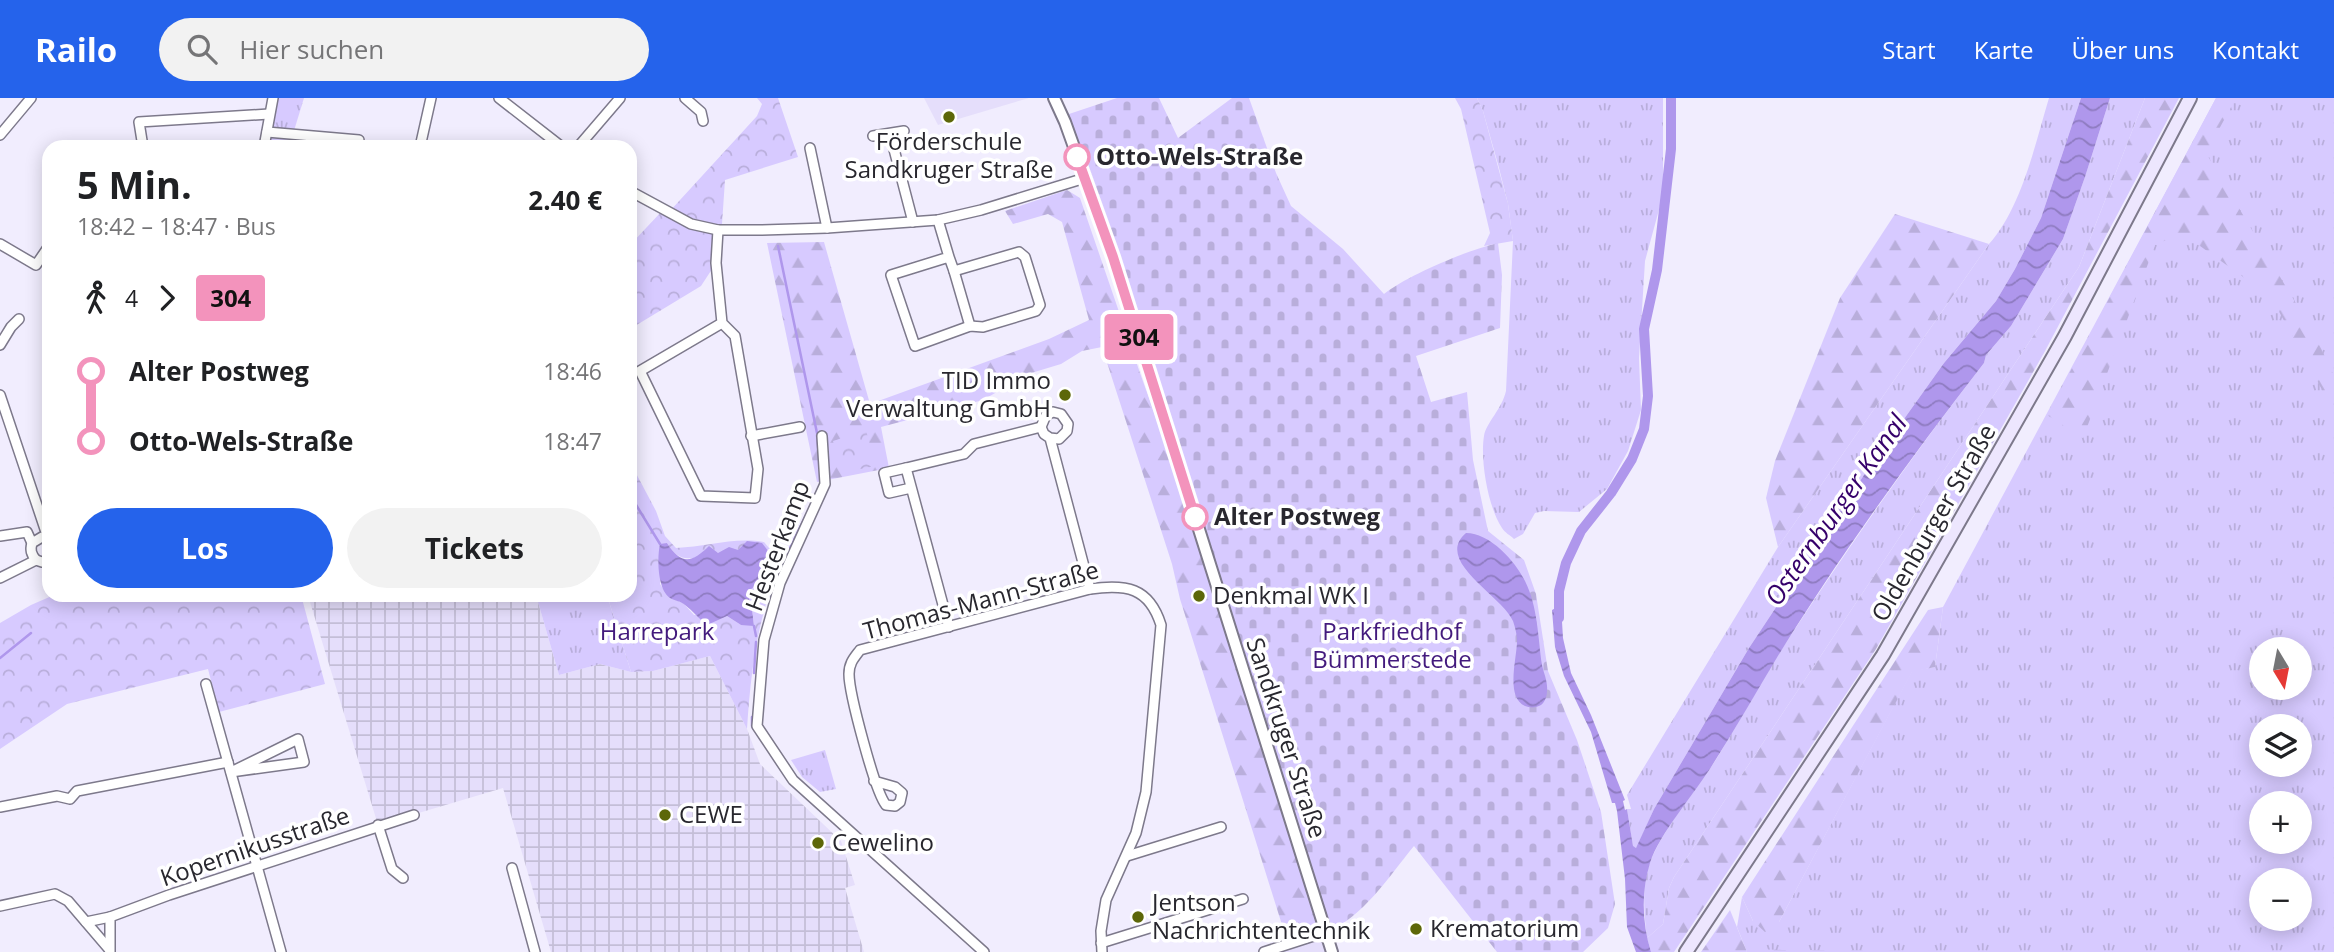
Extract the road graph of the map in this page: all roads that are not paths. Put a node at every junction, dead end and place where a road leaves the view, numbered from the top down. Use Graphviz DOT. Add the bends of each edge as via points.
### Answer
graph roads {
  1 [pos="31,98"];
  2 [pos="273,98"];
  3 [pos="432,98"];
  4 [pos="499,98"];
  5 [pos="620,98"];
  6 [pos="685,98"];
  7 [pos="1054,98"];
  8 [pos="2190,98"];
  9 [pos="270,114"];
  10 [pos="703,121"];
  11 [pos="904,131"];
  12 [pos="267,132"];
  13 [pos="890,134"];
  14 [pos="0,135"];
  15 [pos="873,136"];
  16 [pos="142,140"];
  17 [pos="265,140"];
  18 [pos="359,140"];
  19 [pos="422,140"];
  20 [pos="553,140"];
  21 [pos="584,140"];
  22 [pos="810,148"];
  23 [pos="1085,178"];
  24 [pos="637,195"];
  25 [pos="938,220"];
  26 [pos="913,222"];
  27 [pos="827,228"];
  28 [pos="718,230"];
  29 [pos="0,244"];
  30 [pos="42,256"];
  31 [pos="949,257"];
  32 [pos="954,271"];
  33 [pos="19,319"];
  34 [pos="722,323"];
  35 [pos="970,326"];
  36 [pos="0,345"];
  37 [pos="0,395"];
  38 [pos="800,427"];
  39 [pos="1041,427"];
  40 [pos="751,436"];
  41 [pos="822,436"];
  42 [pos="1050,438"];
  43 [pos="906,468"];
  44 [pos="911,488"];
  45 [pos="42,520"];
  46 [pos="0,536"];
  47 [pos="42,539"];
  48 [pos="33,543"];
  49 [pos="36,560"];
  50 [pos="42,562"];
  51 [pos="0,578"];
  52 [pos="1090,589"];
  53 [pos="949,627"];
  54 [pos="206,684"];
  55 [pos="229,767"];
  56 [pos="874,781"];
  57 [pos="0,807"];
  58 [pos="414,815"];
  59 [pos="378,825"];
  60 [pos="1220,827"];
  61 [pos="1127,856"];
  62 [pos="257,868"];
  63 [pos="512,868"];
  64 [pos="403,878"];
  65 [pos="1243,900"];
  66 [pos="0,906"];
  67 [pos="110,918"];
  68 [pos="86,922"];
  69 [pos="1326,932"];
  70 [pos="1102,948"];
  71 [pos="110,950"];
  72 [pos="281,952"];
  73 [pos="535,952"];
  74 [pos="984,952"];
  75 [pos="1264,952"];
  76 [pos="1332,952"];
  77 [pos="1686,952"];
  1 -- 14 [label="street"];
  2 -- 9 [label="street"];
  3 -- 19 [label="street"];
  4 -- 20 [label="street"];
  5 -- 21 [label="street"];
  6 -- 10 [label="street" via="701,112"];
  7 -- 23 [label="street, Sandkruger Straße"];
  8 -- 77 [label="main road, Oldenburger Straße" via="2065,336 1883,655"];
  9 -- 12 [label="street"];
  9 -- 16 [label="street" via="139,122"];
  11 -- 13 [label="street"];
  12 -- 17 [label="street"];
  12 -- 18 [label="street"];
  13 -- 15 [label="street"];
  13 -- 26 [label="street"];
  22 -- 27 [label="street"];
  23 -- 25 [label="street"];
  23 -- 69 [label="street, Sandkruger Straße"];
  24 -- 28 [label="street" via="691,224"];
  25 -- 26 [label="street"];
  25 -- 31 [label="street"];
  26 -- 27 [label="street"];
  27 -- 28 [label="street"];
  28 -- 34 [label="street"];
  29 -- 30 [label="street" via="36,265"];
  31 -- 32 [label="street"];
  31 -- 35 [label="street" via="891,275 915,346"];
  32 -- 35 [label="street"];
  32 -- 35 [label="street" via="1019,252 1025,257 1040,305 1036,311 983,327"];
  33 -- 36 [label="street"];
  34 -- 40 [label="street" via="735,336"];
  34 -- 40 [label="street" via="640,371 701,496 755,498 758,469"];
  37 -- 45 [label="street"];
  38 -- 40 [label="street"];
  39 -- 42 [label="street"];
  39 -- 42 [label="street" via="1046,415 1053,412 1065,417 1065,435"];
  39 -- 43 [label="street"];
  41 -- 74 [label="street, Hesterkamp" via="825,484 780,583 764,640 757,726 793,780"];
  42 -- 52 [label="street"];
  43 -- 44 [label="street"];
  43 -- 44 [label="street" via="884,473 889,493"];
  44 -- 53 [label="street"];
  46 -- 48 [label="street" via="27,532"];
  47 -- 48 [label="street"];
  48 -- 49 [label="street" via="30,549"];
  49 -- 50 [label="street"];
  49 -- 51 [label="street"];
  52 -- 53 [label="street, Thomas-Mann-Straße"];
  52 -- 61 [label="street, Thomas-Mann-Straße" via="1108,586 1141,592 1161,625 1146,792"];
  53 -- 56 [label="street, Thomas-Mann-Straße" via="860,650 851,662 849,683"];
  54 -- 55 [label="street"];
  55 -- 55 [label="street" via="304,762 298,739"];
  55 -- 57 [label="street" via="77,791 70,799 57,796"];
  55 -- 62 [label="street"];
  58 -- 59 [label="street, Kopernikusstraße"];
  59 -- 62 [label="street, Kopernikusstraße"];
  59 -- 64 [label="street" via="392,869"];
  60 -- 61 [label="street"];
  61 -- 70 [label="street" via="1107,900"];
  62 -- 67 [label="street, Kopernikusstraße"];
  62 -- 72 [label="street"];
  63 -- 73 [label="street"];
  65 -- 70 [label="street"];
  66 -- 68 [label="street" via="55,894 68,901"];
  67 -- 68 [label="street, Kopernikusstraße"];
  67 -- 71 [label="street"];
  68 -- 71 [label="street"];
  69 -- 75 [label="street"];
  69 -- 76 [label="street, Sandkruger Straße"];
}
